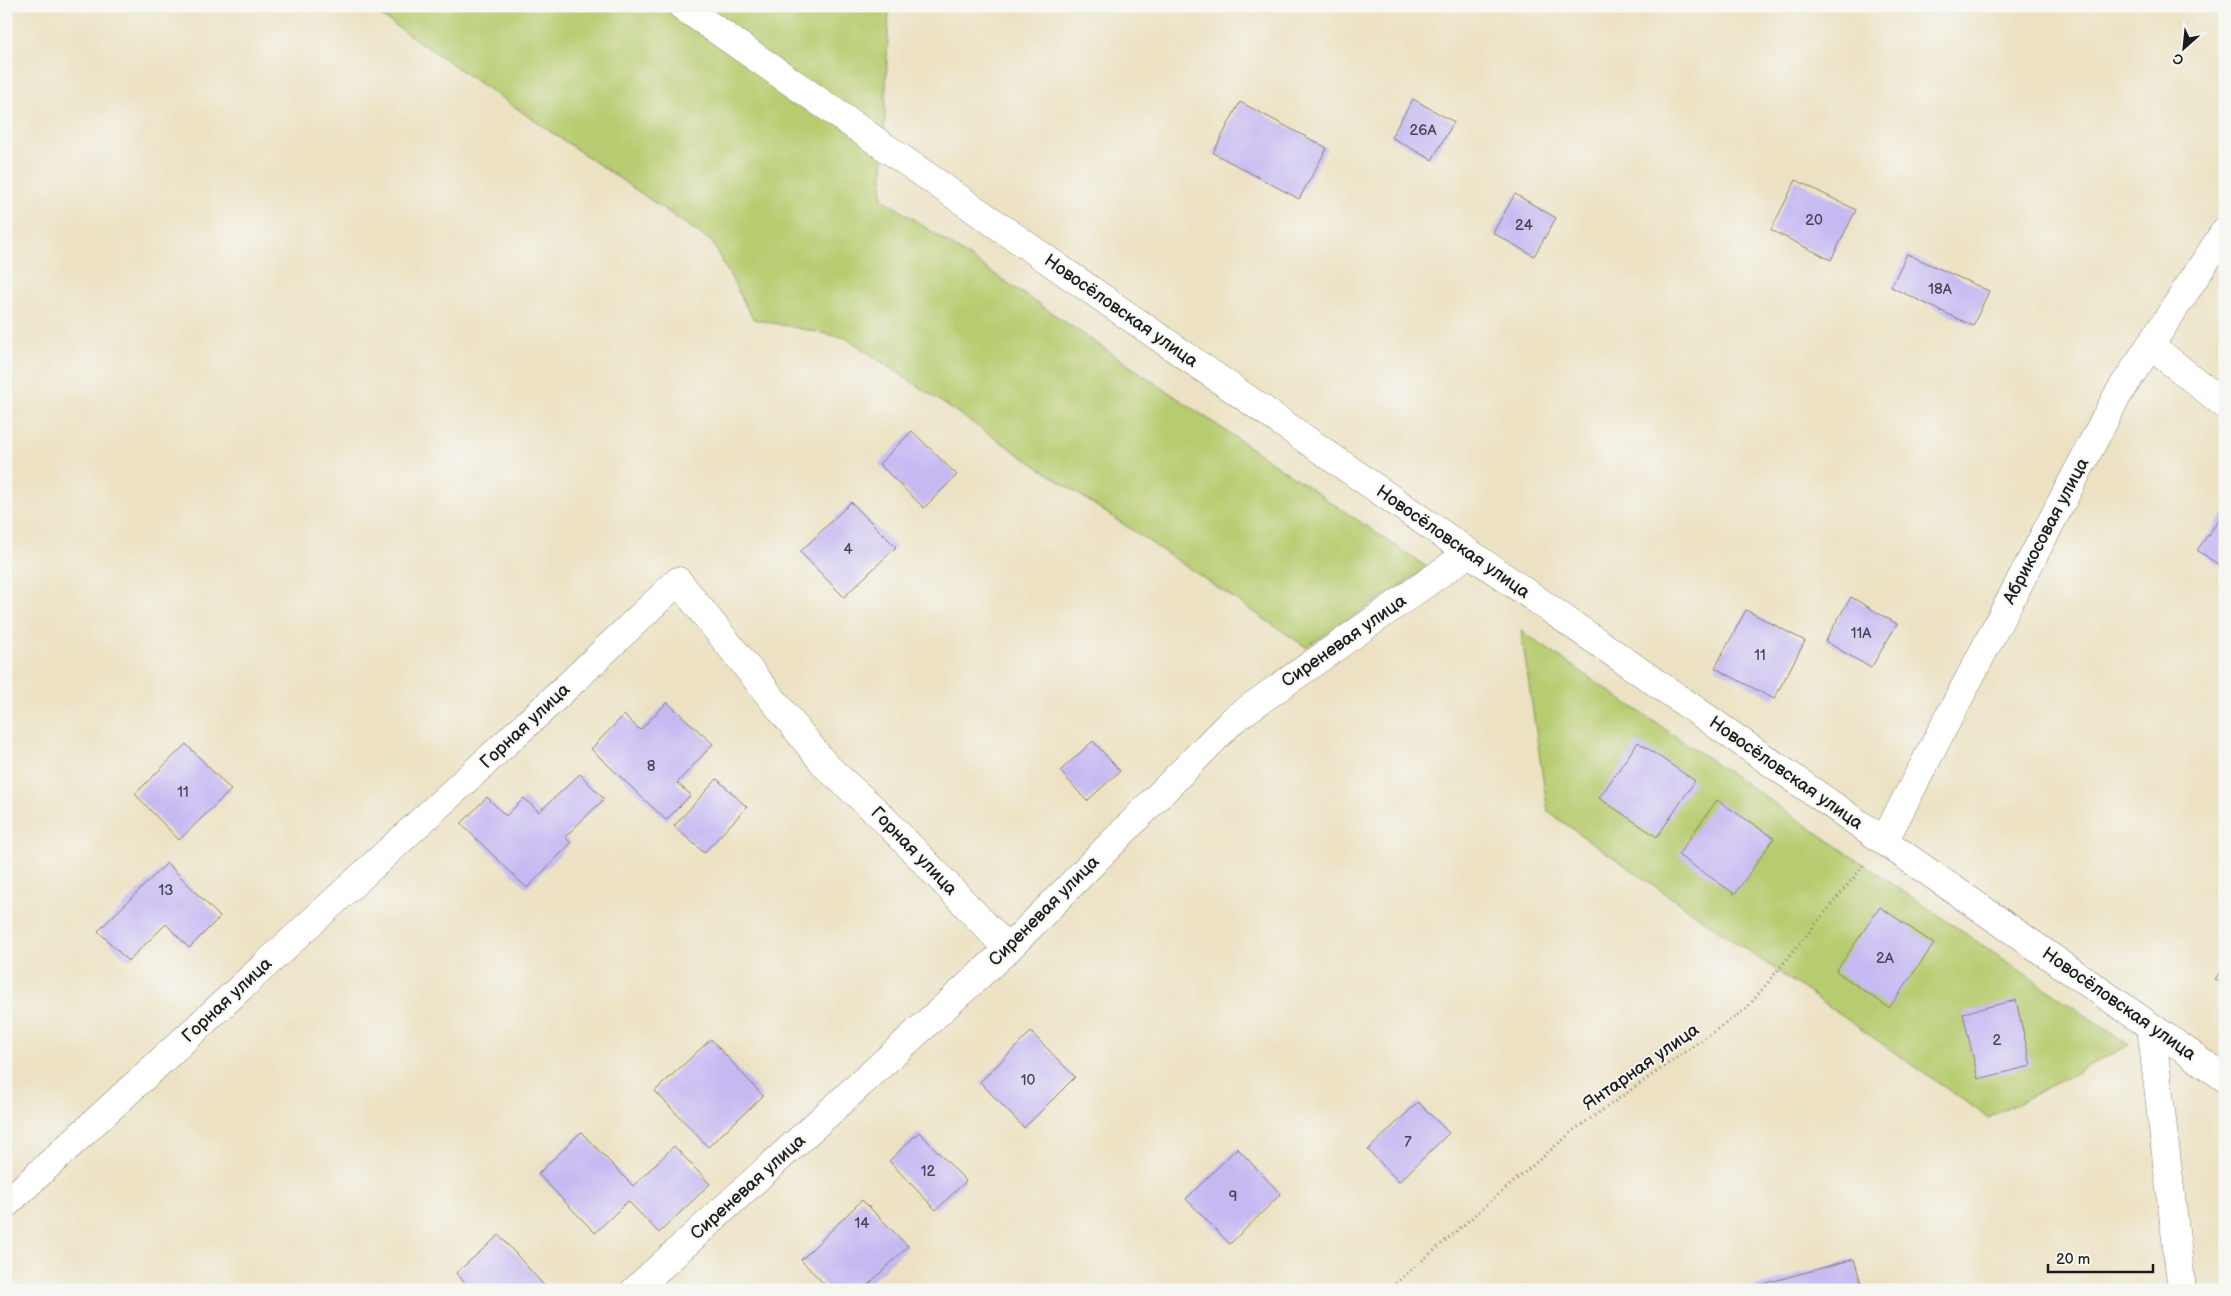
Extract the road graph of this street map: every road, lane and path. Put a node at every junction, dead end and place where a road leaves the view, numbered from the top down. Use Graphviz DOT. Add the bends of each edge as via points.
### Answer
graph roads {
  1 [pos="682,6"];
  2 [pos="2225,231"];
  3 [pos="2150,345"];
  4 [pos="2225,405"];
  5 [pos="1470,553"];
  6 [pos="1884,841"];
  7 [pos="1008,948"];
  8 [pos="2151,1027"];
  9 [pos="2225,1078"];
  10 [pos="6,1204"];
  11 [pos="634,1290"];
  12 [pos="1388,1290"];
  13 [pos="2182,1290"];
  1 -- 5 [label="street, Новосёловская улица"];
  2 -- 3 [label="street, Абрикосовая улица"];
  3 -- 4 [label="street"];
  3 -- 6 [label="street, Абрикосовая улица" via="2117,396"];
  5 -- 6 [label="street, Новосёловская улица"];
  5 -- 7 [label="street, Сиреневая улица" via="1234,719"];
  6 -- 8 [label="street, Новосёловская улица"];
  6 -- 12 [label="path, Янтарная улица" via="1746,1009 1574,1130"];
  7 -- 10 [label="street, Горная улица" via="879,814 826,766 678,581"];
  7 -- 11 [label="street, Сиреневая улица"];
  8 -- 9 [label="street, Новосёловская улица"];
  8 -- 13 [label="street"];
}
